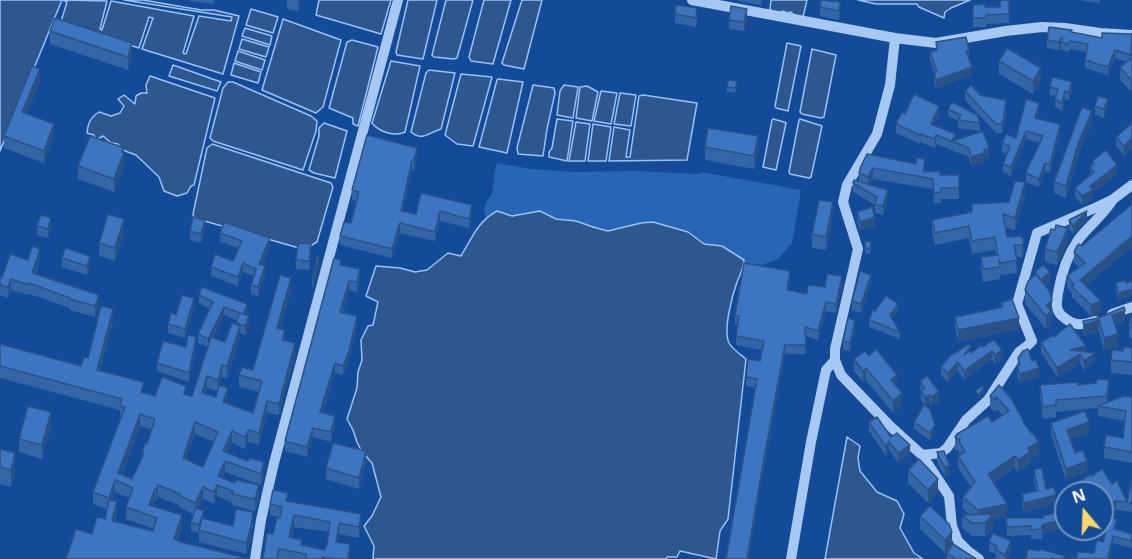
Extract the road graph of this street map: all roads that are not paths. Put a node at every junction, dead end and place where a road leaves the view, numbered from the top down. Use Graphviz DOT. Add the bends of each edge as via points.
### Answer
graph roads {
  1 [pos="398,0"];
  2 [pos="692,0"];
  3 [pos="1132,35"];
  4 [pos="895,38"];
  5 [pos="1132,185"];
  6 [pos="1112,200"];
  7 [pos="1132,307"];
  8 [pos="835,360"];
  9 [pos="922,455"];
  10 [pos="255,559"];
  11 [pos="791,559"];
  12 [pos="979,559"];
  1 -- 10 [label="street" via="274,463"];
  2 -- 4 [label="street"];
  3 -- 4 [label="street" via="1042,27 936,43"];
  4 -- 8 [label="street" via="890,85 877,134 847,185 843,202 858,249"];
  5 -- 6 [label="street"];
  6 -- 7 [label="street" via="1070,254 1059,287 1058,312 1069,323 1083,325"];
  6 -- 9 [label="street" via="1037,233 1017,304 1032,341 1019,352 988,400 966,420 947,448 941,453"];
  8 -- 9 [label="street" via="849,383"];
  8 -- 11 [label="street" via="826,370"];
  9 -- 12 [label="street" via="949,496 958,541"];
}
